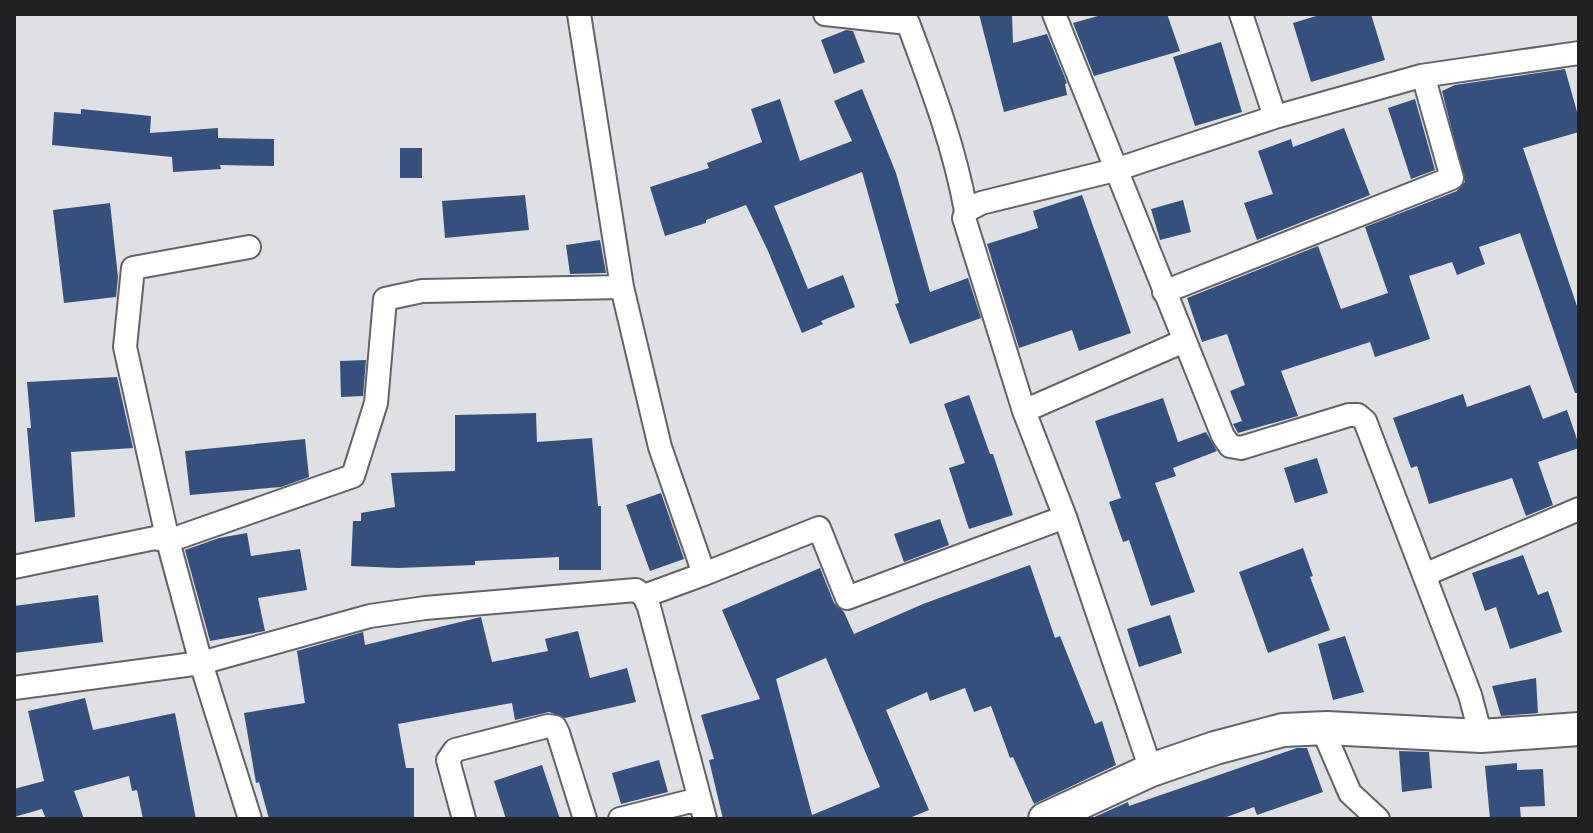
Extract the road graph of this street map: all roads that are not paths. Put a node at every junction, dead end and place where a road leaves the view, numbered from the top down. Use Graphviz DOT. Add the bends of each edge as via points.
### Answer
graph roads {
  1 [pos="579,14"];
  2 [pos="825,14"];
  3 [pos="1054,14"];
  4 [pos="1241,14"];
  5 [pos="908,18"];
  6 [pos="1579,53"];
  7 [pos="1421,76"];
  8 [pos="1275,117"];
  9 [pos="1115,170"];
  10 [pos="966,211"];
  11 [pos="249,247"];
  12 [pos="622,287"];
  13 [pos="1164,292"];
  14 [pos="1184,341"];
  15 [pos="1024,411"];
  16 [pos="1579,509"];
  17 [pos="1065,517"];
  18 [pos="168,541"];
  19 [pos="14,567"];
  20 [pos="704,574"];
  21 [pos="1424,575"];
  22 [pos="644,596"];
  23 [pos="201,663"];
  24 [pos="14,688"];
  25 [pos="1322,728"];
  26 [pos="1579,729"];
  27 [pos="1481,736"];
  28 [pos="1151,770"];
  29 [pos="702,809"];
  30 [pos="250,819"];
  31 [pos="464,819"];
  32 [pos="585,819"];
  33 [pos="620,819"];
  34 [pos="1045,819"];
  35 [pos="1378,819"];
  1 -- 12 [label="street"];
  2 -- 5 [label="street"];
  3 -- 9 [label="street"];
  4 -- 8 [label="street"];
  5 -- 10 [label="street" via="945,123"];
  6 -- 7 [label="street"];
  7 -- 8 [label="street"];
  7 -- 13 [label="street" via="1452,178"];
  8 -- 9 [label="street"];
  9 -- 10 [label="street"];
  9 -- 13 [label="street"];
  10 -- 15 [label="street"];
  11 -- 18 [label="street" via="133,268 125,347"];
  12 -- 18 [label="street" via="422,291 385,299 376,403 353,476"];
  12 -- 20 [label="street" via="660,447"];
  13 -- 14 [label="street"];
  14 -- 15 [label="street"];
  14 -- 21 [label="street" via="1230,446 1251,447 1349,415 1365,421"];
  15 -- 17 [label="street"];
  16 -- 21 [label="street"];
  17 -- 20 [label="street" via="847,598 819,528"];
  17 -- 28 [label="street"];
  18 -- 19 [label="street" via="155,538"];
  18 -- 23 [label="street"];
  20 -- 22 [label="street"];
  21 -- 27 [label="street"];
  22 -- 23 [label="street" via="623,589 370,616"];
  22 -- 29 [label="street"];
  23 -- 24 [label="street"];
  23 -- 30 [label="street"];
  25 -- 27 [label="street"];
  25 -- 28 [label="street" via="1247,738"];
  25 -- 35 [label="street" via="1350,793"];
  26 -- 27 [label="street"];
  28 -- 34 [label="street"];
  29 -- 33 [label="street"];
  31 -- 32 [label="street" via="450,754 548,726 558,733"];
}
